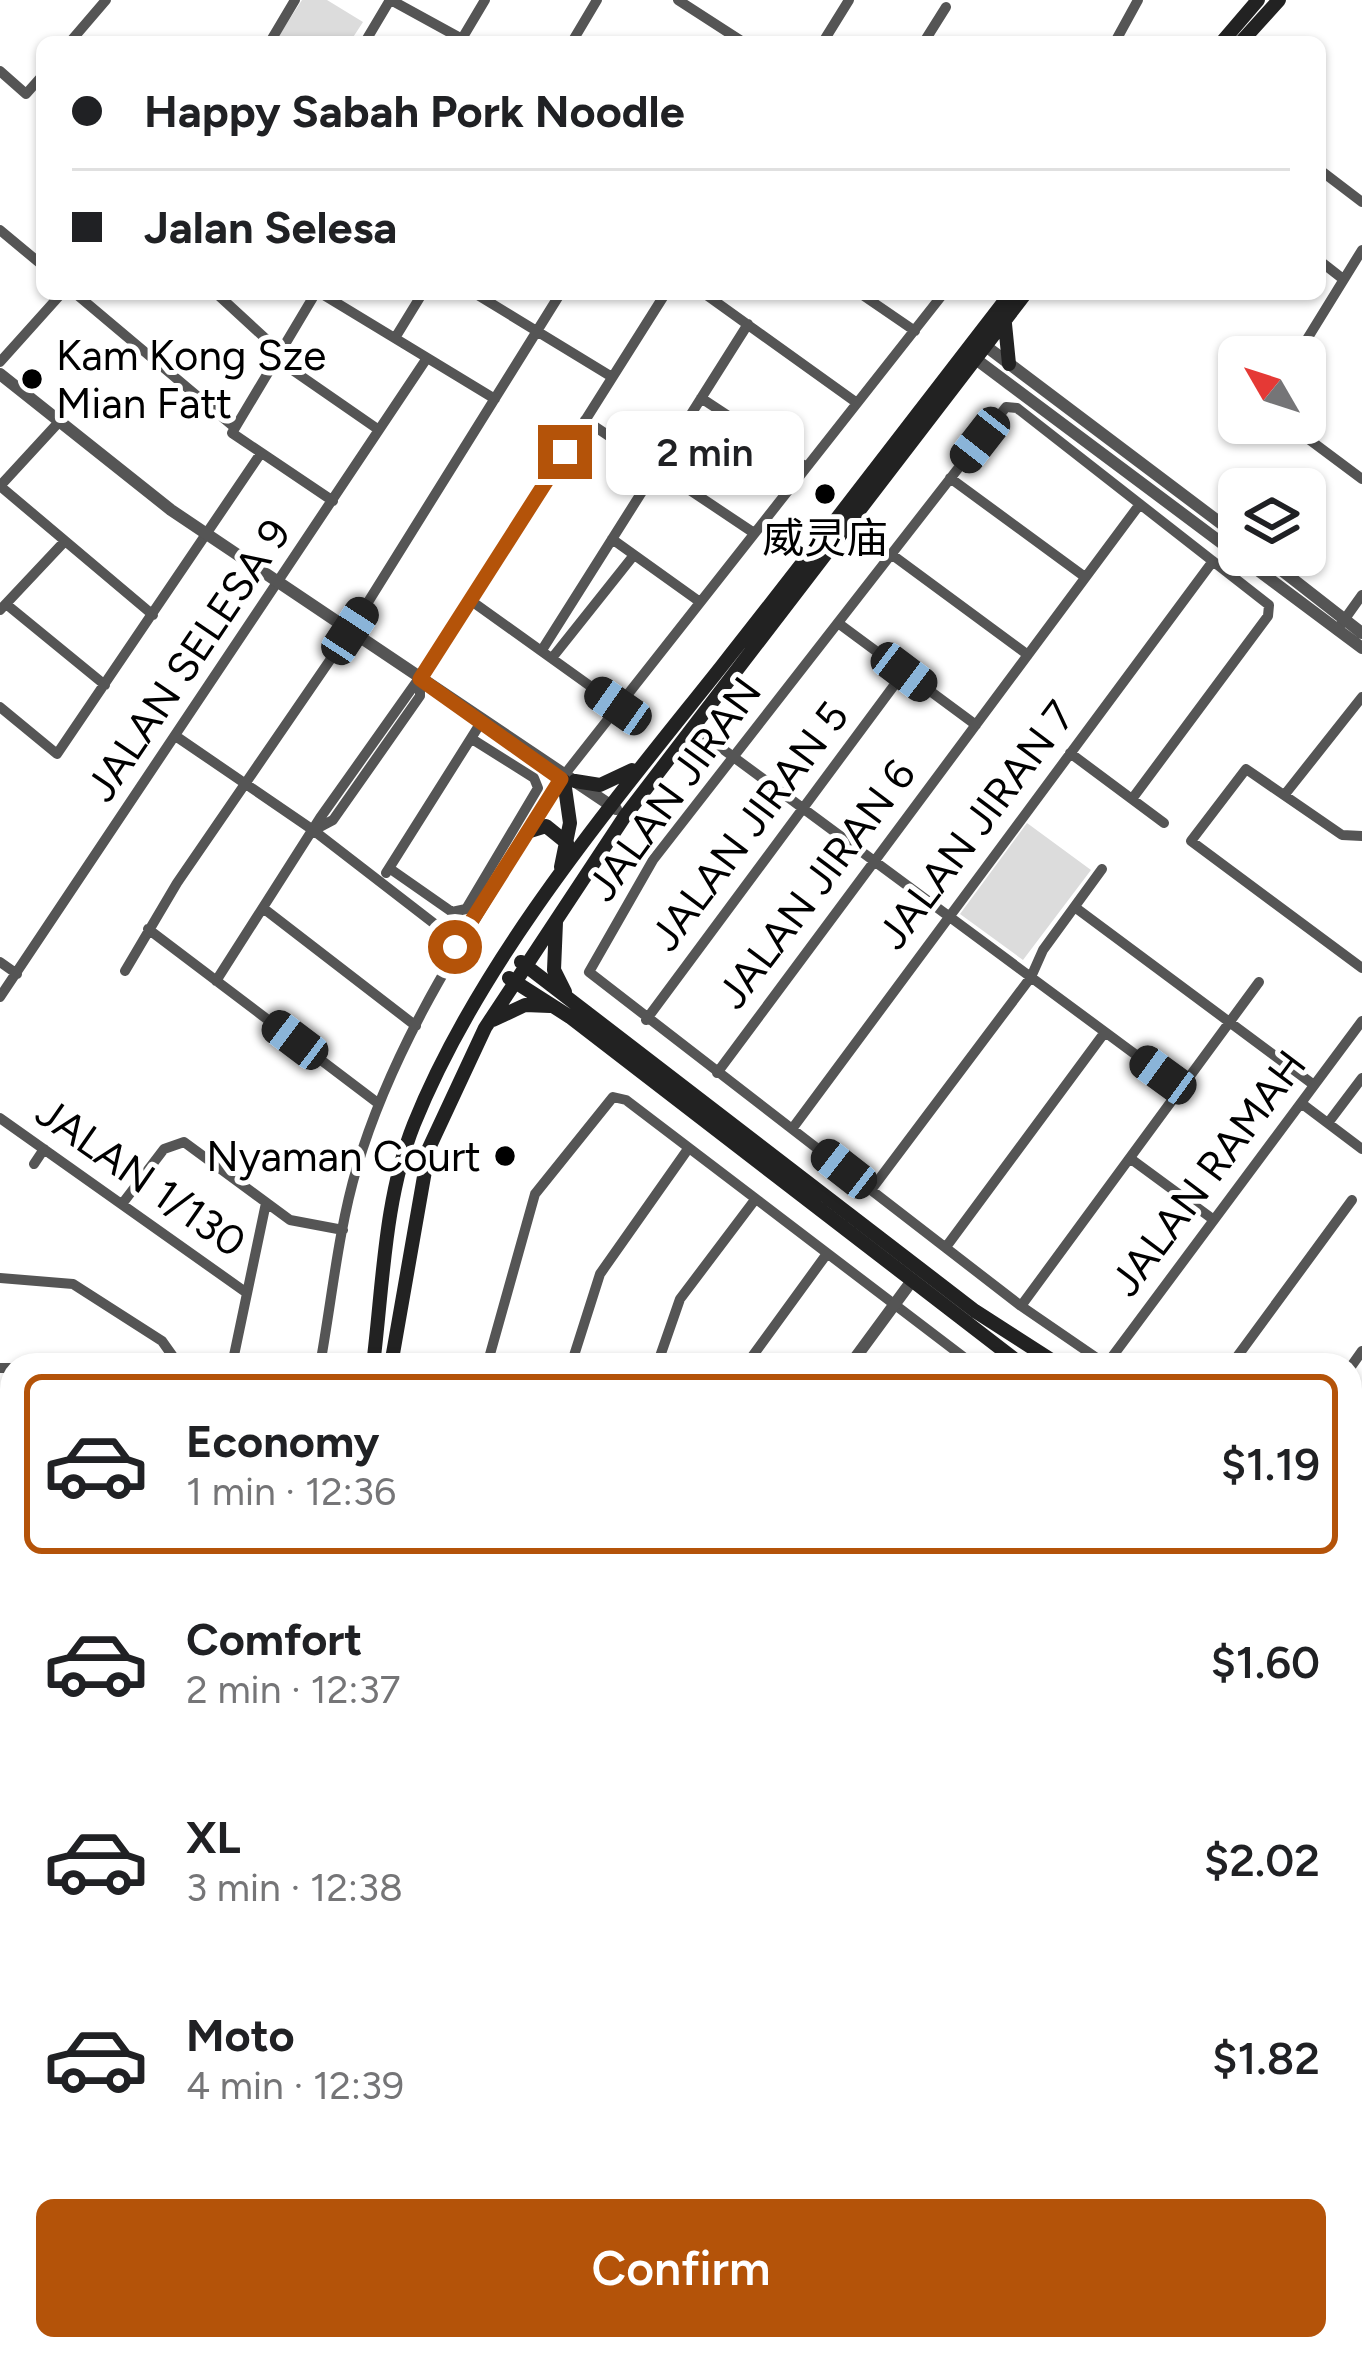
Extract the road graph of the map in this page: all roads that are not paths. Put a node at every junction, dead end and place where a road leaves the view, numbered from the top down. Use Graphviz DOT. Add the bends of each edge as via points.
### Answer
graph roads {
  1 [pos="106,0"];
  2 [pos="295,0"];
  3 [pos="391,0"];
  4 [pos="485,0"];
  5 [pos="597,0"];
  6 [pos="678,0"];
  7 [pos="849,0"];
  8 [pos="1138,0"];
  9 [pos="1258,0"];
  10 [pos="1279,0"];
  11 [pos="946,7"];
  12 [pos="75,36"];
  13 [pos="276,36"];
  14 [pos="369,36"];
  15 [pos="454,36"];
  16 [pos="463,36"];
  17 [pos="576,36"];
  18 [pos="724,36"];
  19 [pos="827,36"];
  20 [pos="928,36"];
  21 [pos="1118,36"];
  22 [pos="1227,36"];
  23 [pos="1246,36"];
  24 [pos="0,71"];
  25 [pos="36,83"];
  26 [pos="1326,175"];
  27 [pos="1362,202"];
  28 [pos="0,230"];
  29 [pos="1362,250"];
  30 [pos="36,260"];
  31 [pos="1326,266"];
  32 [pos="1343,279"];
  33 [pos="57,300"];
  34 [pos="83,300"];
  35 [pos="223,300"];
  36 [pos="315,300"];
  37 [pos="329,300"];
  38 [pos="418,300"];
  39 [pos="486,300"];
  40 [pos="556,300"];
  41 [pos="661,300"];
  42 [pos="714,300"];
  43 [pos="870,300"];
  44 [pos="938,300"];
  45 [pos="1006,300"];
  46 [pos="1020,300"];
  47 [pos="1006,319"];
  48 [pos="748,324"];
  49 [pos="538,330"];
  50 [pos="915,331"];
  51 [pos="1309,336"];
  52 [pos="395,338"];
  53 [pos="976,349"];
  54 [pos="277,354"];
  55 [pos="428,358"];
  56 [pos="0,362"];
  57 [pos="1010,364"];
  58 [pos="0,374"];
  59 [pos="612,377"];
  60 [pos="701,398"];
  61 [pos="495,399"];
  62 [pos="857,403"];
  63 [pos="585,421"];
  64 [pos="58,423"];
  65 [pos="233,430"];
  66 [pos="379,430"];
  67 [pos="1315,444"];
  68 [pos="261,453"];
  69 [pos="806,467"];
  70 [pos="657,468"];
  71 [pos="950,478"];
  72 [pos="1362,479"];
  73 [pos="0,486"];
  74 [pos="333,501"];
  75 [pos="1140,504"];
  76 [pos="1218,521"];
  77 [pos="754,533"];
  78 [pos="209,535"];
  79 [pos="612,539"];
  80 [pos="65,541"];
  81 [pos="892,554"];
  82 [pos="634,555"];
  83 [pos="1213,561"];
  84 [pos="1286,576"];
  85 [pos="1085,578"];
  86 [pos="279,583"];
  87 [pos="1362,595"];
  88 [pos="470,600"];
  89 [pos="700,602"];
  90 [pos="3,607"];
  91 [pos="153,615"];
  92 [pos="838,622"];
  93 [pos="1340,624"];
  94 [pos="350,631"];
  95 [pos="1362,633"];
  96 [pos="1362,649"];
  97 [pos="547,654"];
  98 [pos="1028,655"];
  99 [pos="904,672"];
  100 [pos="420,679"];
  101 [pos="105,685"];
  102 [pos="1362,697"];
  103 [pos="618,706"];
  104 [pos="0,707"];
  105 [pos="476,719"];
  106 [pos="976,725"];
  107 [pos="693,727"];
  108 [pos="177,737"];
  109 [pos="472,739"];
  110 [pos="1070,753"];
  111 [pos="734,756"];
  112 [pos="642,762"];
  113 [pos="566,779"];
  114 [pos="244,783"];
  115 [pos="1286,793"];
  116 [pos="1132,799"];
  117 [pos="607,808"];
  118 [pos="803,808"];
  119 [pos="623,819"];
  120 [pos="1164,823"];
  121 [pos="313,830"];
  122 [pos="530,832"];
  123 [pos="1362,836"];
  124 [pos="567,843"];
  125 [pos="874,861"];
  126 [pos="389,868"];
  127 [pos="1102,869"];
  128 [pos="559,878"];
  129 [pos="380,882"];
  130 [pos="263,908"];
  131 [pos="1076,908"];
  132 [pos="949,916"];
  133 [pos="556,917"];
  134 [pos="148,929"];
  135 [pos="457,945"];
  136 [pos="509,954"];
  137 [pos="0,962"];
  138 [pos="525,964"];
  139 [pos="1362,968"];
  140 [pos="125,971"];
  141 [pos="498,971"];
  142 [pos="17,974"];
  143 [pos="1030,977"];
  144 [pos="514,980"];
  145 [pos="217,981"];
  146 [pos="1259,982"];
  147 [pos="0,997"];
  148 [pos="563,1003"];
  149 [pos="646,1020"];
  150 [pos="1362,1021"];
  151 [pos="488,1022"];
  152 [pos="1231,1024"];
  153 [pos="416,1026"];
  154 [pos="1105,1032"];
  155 [pos="717,1072"];
  156 [pos="1362,1078"];
  157 [pos="1314,1085"];
  158 [pos="1182,1089"];
  159 [pos="1301,1103"];
  160 [pos="379,1104"];
  161 [pos="0,1118"];
  162 [pos="1328,1123"];
  163 [pos="791,1129"];
  164 [pos="44,1149"];
  165 [pos="688,1149"];
  166 [pos="1362,1149"];
  167 [pos="1131,1159"];
  168 [pos="34,1164"];
  169 [pos="871,1190"];
  170 [pos="1352,1199"];
  171 [pos="754,1201"];
  172 [pos="266,1203"];
  173 [pos="122,1204"];
  174 [pos="1214,1220"];
  175 [pos="343,1230"];
  176 [pos="946,1247"];
  177 [pos="826,1255"];
  178 [pos="0,1278"];
  179 [pos="911,1282"];
  180 [pos="244,1291"];
  181 [pos="895,1304"];
  182 [pos="1021,1306"];
  183 [pos="170,1353"];
  184 [pos="234,1353"];
  185 [pos="322,1353"];
  186 [pos="375,1353"];
  187 [pos="393,1353"];
  188 [pos="490,1353"];
  189 [pos="575,1353"];
  190 [pos="661,1353"];
  191 [pos="755,1353"];
  192 [pos="859,1353"];
  193 [pos="956,1353"];
  194 [pos="1006,1353"];
  195 [pos="1040,1353"];
  196 [pos="1090,1353"];
  197 [pos="1116,1353"];
  198 [pos="1240,1353"];
  1 -- 12 [label="street"];
  2 -- 13 [label="street"];
  3 -- 14 [label="street"];
  3 -- 15 [label="street"];
  4 -- 16 [label="street"];
  5 -- 17 [label="street"];
  6 -- 18 [label="street"];
  7 -- 19 [label="street"];
  8 -- 21 [label="street"];
  9 -- 22 [label="main road"];
  10 -- 23 [label="main road"];
  11 -- 20 [label="street"];
  24 -- 25 [label="street" via="26,94"];
  26 -- 27 [label="street"];
  28 -- 30 [label="street"];
  29 -- 32 [label="street"];
  31 -- 32 [label="street"];
  32 -- 51 [label="street"];
  33 -- 56 [label="street"];
  34 -- 65 [label="street"];
  35 -- 54 [label="street"];
  36 -- 54 [label="street"];
  37 -- 52 [label="street"];
  38 -- 52 [label="street"];
  39 -- 49 [label="street"];
  40 -- 49 [label="street"];
  41 -- 59 [label="street"];
  42 -- 48 [label="street"];
  43 -- 50 [label="street"];
  44 -- 50 [label="street"];
  45 -- 53 [label="main road"];
  46 -- 47 [label="main road"];
  47 -- 53 [label="main road"];
  47 -- 57 [label="main road"];
  48 -- 60 [label="street"];
  48 -- 62 [label="street"];
  49 -- 59 [label="street"];
  49 -- 61 [label="street"];
  50 -- 62 [label="street"];
  52 -- 55 [label="street"];
  53 -- 57 [label="street"];
  53 -- 93 [label="street"];
  53 -- 107 [label="main road"];
  53 -- 112 [label="main road"];
  54 -- 65 [label="street"];
  54 -- 66 [label="street"];
  55 -- 61 [label="street"];
  55 -- 66 [label="street, JALAN SELESA 9"];
  57 -- 76 [label="street"];
  58 -- 64 [label="street"];
  59 -- 63 [label="street"];
  60 -- 69 [label="street"];
  60 -- 70 [label="street"];
  61 -- 94 [label="street"];
  62 -- 69 [label="street"];
  63 -- 70 [label="street"];
  63 -- 88 [label="street"];
  64 -- 73 [label="street"];
  64 -- 78 [label="street"];
  65 -- 68 [label="street"];
  66 -- 74 [label="street, JALAN SELESA 9"];
  67 -- 72 [label="street"];
  68 -- 74 [label="street"];
  68 -- 78 [label="street"];
  69 -- 77 [label="street"];
  70 -- 77 [label="street"];
  70 -- 79 [label="street"];
  71 -- 75 [label="street, JALAN JIRAN" via="1006,407 1017,408"];
  71 -- 81 [label="street, JALAN JIRAN"];
  71 -- 85 [label="street"];
  73 -- 80 [label="street"];
  74 -- 86 [label="street, JALAN SELESA 9"];
  75 -- 83 [label="street"];
  75 -- 85 [label="street, JALAN JIRAN 6"];
  77 -- 89 [label="street"];
  78 -- 86 [label="street"];
  78 -- 91 [label="street"];
  79 -- 82 [label="street"];
  79 -- 97 [label="street"];
  80 -- 90 [label="street"];
  80 -- 91 [label="street"];
  81 -- 92 [label="street, JALAN JIRAN"];
  81 -- 98 [label="street"];
  82 -- 89 [label="street"];
  82 -- 97 [label="street"];
  83 -- 110 [label="street, JALAN JIRAN 7"];
  83 -- 116 [label="street" via="1267,602 1268,616"];
  84 -- 93 [label="street"];
  85 -- 98 [label="street, JALAN JIRAN 6"];
  86 -- 94 [label="street"];
  86 -- 108 [label="street, JALAN SELESA 9"];
  87 -- 93 [label="street"];
  88 -- 97 [label="street"];
  88 -- 100 [label="street"];
  89 -- 103 [label="street"];
  90 -- 101 [label="street"];
  91 -- 101 [label="street"];
  92 -- 99 [label="street"];
  92 -- 111 [label="street, JALAN JIRAN"];
  93 -- 95 [label="street"];
  93 -- 96 [label="street"];
  94 -- 100 [label="street"];
  94 -- 114 [label="street"];
  97 -- 103 [label="street"];
  98 -- 106 [label="street, JALAN JIRAN 6"];
  99 -- 106 [label="street"];
  99 -- 118 [label="street, JALAN JIRAN 5"];
  100 -- 105 [label="street"];
  100 -- 121 [label="street"];
  101 -- 104 [label="street" via="57,754"];
  102 -- 115 [label="street"];
  103 -- 113 [label="street"];
  105 -- 109 [label="street"];
  105 -- 113 [label="street"];
  106 -- 125 [label="street, JALAN JIRAN 6"];
  107 -- 111 [label="street"];
  107 -- 119 [label="main road"];
  108 -- 114 [label="street"];
  108 -- 142 [label="street, JALAN SELESA 9"];
  109 -- 126 [label="street"];
  109 -- 126 [label="street" via="538,788 466,909 452,912"];
  110 -- 116 [label="street"];
  110 -- 132 [label="street, JALAN JIRAN 7"];
  111 -- 118 [label="street"];
  111 -- 149 [label="street, JALAN JIRAN" via="653,860 590,968 595,981"];
  112 -- 113 [label="main road" via="604,784"];
  112 -- 117 [label="main road"];
  113 -- 117 [label="street"];
  113 -- 122 [label="street"];
  113 -- 124 [label="main road"];
  114 -- 121 [label="street"];
  114 -- 134 [label="street"];
  115 -- 123 [label="street" via="1342,835"];
  115 -- 139 [label="street" via="1255,772 1240,773 1192,844"];
  116 -- 120 [label="street"];
  117 -- 119 [label="street"];
  117 -- 128 [label="main road"];
  118 -- 125 [label="street"];
  118 -- 149 [label="street, JALAN JIRAN 5"];
  119 -- 133 [label="main road"];
  121 -- 129 [label="street"];
  121 -- 130 [label="street"];
  121 -- 135 [label="street" via="321,845"];
  122 -- 124 [label="main road" via="546,826"];
  122 -- 135 [label="street"];
  124 -- 128 [label="main road"];
  125 -- 132 [label="street"];
  125 -- 155 [label="street, JALAN JIRAN 6"];
  126 -- 129 [label="street"];
  127 -- 131 [label="street"];
  128 -- 136 [label="main road"];
  129 -- 135 [label="street"];
  130 -- 145 [label="street"];
  130 -- 153 [label="street"];
  131 -- 143 [label="street"];
  131 -- 152 [label="street"];
  132 -- 143 [label="street"];
  132 -- 163 [label="street, JALAN JIRAN 7"];
  133 -- 138 [label="main road"];
  133 -- 148 [label="main road" via="554,970"];
  134 -- 140 [label="street"];
  134 -- 145 [label="street"];
  135 -- 153 [label="street"];
  136 -- 138 [label="main road"];
  136 -- 141 [label="main road"];
  137 -- 142 [label="street"];
  138 -- 144 [label="main road"];
  138 -- 148 [label="main road"];
  141 -- 144 [label="main road"];
  141 -- 186 [label="main road" via="432,1084 401,1162"];
  142 -- 147 [label="street, JALAN SELESA 9"];
  143 -- 154 [label="street"];
  143 -- 169 [label="street"];
  144 -- 148 [label="main road"];
  144 -- 151 [label="main road"];
  145 -- 160 [label="street"];
  146 -- 152 [label="street"];
  148 -- 151 [label="main road" via="522,1006"];
  148 -- 179 [label="main road"];
  148 -- 195 [label="main road"];
  149 -- 155 [label="street, JALAN JIRAN"];
  150 -- 157 [label="street, JALAN RAMAH"];
  151 -- 187 [label="main road" via="429,1148"];
  152 -- 157 [label="street"];
  152 -- 158 [label="street"];
  153 -- 160 [label="street"];
  154 -- 158 [label="street"];
  154 -- 176 [label="street"];
  155 -- 163 [label="street, JALAN JIRAN"];
  156 -- 162 [label="street"];
  157 -- 159 [label="street, JALAN RAMAH"];
  158 -- 167 [label="street"];
  159 -- 162 [label="street"];
  159 -- 174 [label="street, JALAN RAMAH"];
  160 -- 175 [label="street"];
  161 -- 164 [label="street, JALAN 1/130"];
  162 -- 166 [label="street"];
  163 -- 169 [label="street, JALAN JIRAN"];
  164 -- 168 [label="street"];
  164 -- 173 [label="street, JALAN 1/130"];
  165 -- 171 [label="street"];
  165 -- 188 [label="street" via="626,1100 601,1105 535,1194"];
  165 -- 189 [label="street" via="600,1274"];
  167 -- 174 [label="street"];
  167 -- 182 [label="street"];
  169 -- 176 [label="street, JALAN JIRAN"];
  170 -- 198 [label="street"];
  171 -- 177 [label="street"];
  171 -- 190 [label="street" via="680,1299"];
  172 -- 173 [label="street" via="184,1142 164,1149"];
  172 -- 175 [label="street" via="295,1222"];
  172 -- 180 [label="street"];
  173 -- 180 [label="street, JALAN 1/130"];
  174 -- 197 [label="street, JALAN RAMAH"];
  175 -- 185 [label="street"];
  176 -- 182 [label="street, JALAN JIRAN"];
  177 -- 181 [label="street"];
  177 -- 191 [label="street"];
  178 -- 183 [label="street" via="73,1284"];
  179 -- 181 [label="street"];
  179 -- 194 [label="main road"];
  180 -- 184 [label="street"];
  181 -- 192 [label="street"];
  181 -- 193 [label="street"];
  182 -- 196 [label="street, JALAN JIRAN"];
}
